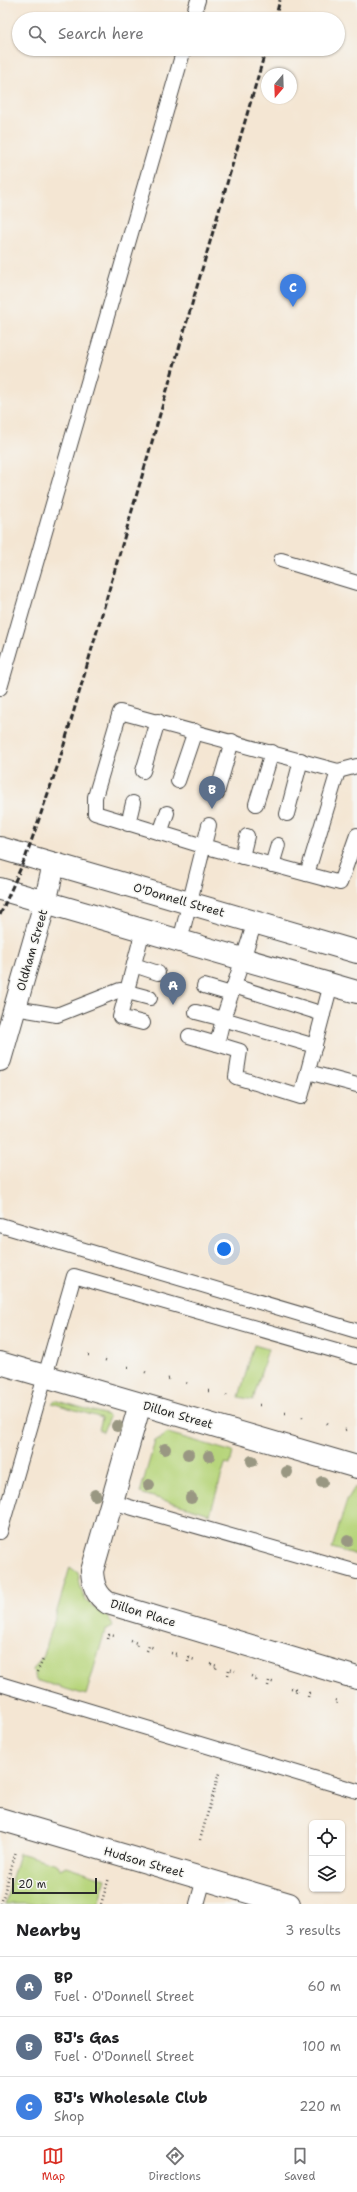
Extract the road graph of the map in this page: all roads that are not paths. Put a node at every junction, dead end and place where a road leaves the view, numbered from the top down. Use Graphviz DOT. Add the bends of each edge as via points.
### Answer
graph roads {
  1 [pos="198,0"];
  2 [pos="194,12"];
  3 [pos="182,56"];
  4 [pos="281,560"];
  5 [pos="357,583"];
  6 [pos="0,688"];
  7 [pos="158,721"];
  8 [pos="195,731"];
  9 [pos="232,741"];
  10 [pos="272,752"];
  11 [pos="301,760"];
  12 [pos="357,766"];
  13 [pos="143,771"];
  14 [pos="338,771"];
  15 [pos="178,781"];
  16 [pos="217,793"];
  17 [pos="133,803"];
  18 [pos="256,804"];
  19 [pos="167,813"];
  20 [pos="287,814"];
  21 [pos="128,824"];
  22 [pos="209,825"];
  23 [pos="160,833"];
  24 [pos="357,835"];
  25 [pos="247,836"];
  26 [pos="278,845"];
  27 [pos="203,846"];
  28 [pos="0,848"];
  29 [pos="242,857"];
  30 [pos="54,864"];
  31 [pos="272,865"];
  32 [pos="307,874"];
  33 [pos="0,889"];
  34 [pos="45,903"];
  35 [pos="188,903"];
  36 [pos="255,922"];
  37 [pos="142,930"];
  38 [pos="180,941"];
  39 [pos="357,952"];
  40 [pos="242,959"];
  41 [pos="134,965"];
  42 [pos="158,973"];
  43 [pos="331,984"];
  44 [pos="204,986"];
  45 [pos="233,990"];
  46 [pos="127,992"];
  47 [pos="357,992"];
  48 [pos="150,998"];
  49 [pos="15,1008"];
  50 [pos="196,1012"];
  51 [pos="323,1014"];
  52 [pos="223,1019"];
  53 [pos="143,1024"];
  54 [pos="189,1036"];
  55 [pos="217,1044"];
  56 [pos="315,1046"];
  57 [pos="0,1060"];
  58 [pos="308,1072"];
  59 [pos="357,1085"];
  60 [pos="0,1225"];
  61 [pos="357,1331"];
  62 [pos="357,1357"];
  63 [pos="0,1363"];
  64 [pos="46,1376"];
  65 [pos="140,1404"];
  66 [pos="357,1467"];
  67 [pos="112,1502"];
  68 [pos="0,1532"];
  69 [pos="357,1572"];
  70 [pos="357,1678"];
  71 [pos="0,1684"];
  72 [pos="357,1791"];
  73 [pos="0,1819"];
  74 [pos="204,1879"];
  75 [pos="197,1904"];
  76 [pos="289,1904"];
  1 -- 2 [label="lane"];
  3 -- 6 [label="lane"];
  4 -- 5 [label="lane"];
  7 -- 8 [label="lane"];
  7 -- 13 [label="lane"];
  7 -- 21 [label="lane" via="120,712 95,797 95,813"];
  8 -- 9 [label="lane"];
  8 -- 15 [label="lane"];
  9 -- 10 [label="lane"];
  9 -- 16 [label="lane"];
  10 -- 11 [label="lane"];
  10 -- 18 [label="lane"];
  11 -- 14 [label="lane"];
  11 -- 20 [label="lane"];
  12 -- 14 [label="lane"];
  14 -- 32 [label="lane"];
  17 -- 21 [label="lane"];
  19 -- 23 [label="lane"];
  21 -- 23 [label="lane"];
  22 -- 27 [label="lane"];
  23 -- 27 [label="lane"];
  24 -- 32 [label="lane" via="340,883"];
  25 -- 29 [label="lane"];
  26 -- 31 [label="lane"];
  27 -- 29 [label="lane"];
  27 -- 35 [label="lane"];
  28 -- 30 [label="street, O'Donnell Street"];
  29 -- 31 [label="lane"];
  30 -- 34 [label="street, Oldham Street"];
  30 -- 35 [label="street, O'Donnell Street"];
  31 -- 32 [label="lane"];
  33 -- 34 [label="street"];
  34 -- 37 [label="street"];
  34 -- 49 [label="street, Oldham Street"];
  35 -- 36 [label="street, O'Donnell Street"];
  35 -- 38 [label="lane"];
  36 -- 39 [label="street, O'Donnell Street"];
  36 -- 40 [label="lane"];
  37 -- 38 [label="street"];
  37 -- 41 [label="lane"];
  38 -- 40 [label="street"];
  40 -- 43 [label="street"];
  40 -- 45 [label="lane"];
  41 -- 42 [label="lane"];
  41 -- 46 [label="lane"];
  43 -- 47 [label="street"];
  43 -- 51 [label="lane"];
  44 -- 45 [label="lane"];
  45 -- 51 [label="lane"];
  45 -- 52 [label="lane"];
  46 -- 48 [label="lane"];
  46 -- 49 [label="lane" via="120,990 56,1015"];
  46 -- 53 [label="lane" via="120,1017"];
  49 -- 57 [label="street, Oldham Street"];
  50 -- 52 [label="lane"];
  51 -- 56 [label="lane"];
  52 -- 55 [label="lane"];
  52 -- 56 [label="lane"];
  54 -- 55 [label="lane"];
  55 -- 58 [label="lane" via="240,1051 236,1077 301,1097"];
  56 -- 58 [label="lane"];
  58 -- 59 [label="lane"];
  60 -- 61 [label="lane"];
  62 -- 64 [label="lane" via="74,1276"];
  63 -- 64 [label="street, Dillon Street"];
  64 -- 65 [label="street, Dillon Street"];
  64 -- 68 [label="lane"];
  65 -- 66 [label="street, Dillon Street"];
  65 -- 67 [label="street, Dillon Place"];
  67 -- 69 [label="lane"];
  67 -- 70 [label="street, Dillon Place" via="92,1571 98,1596 108,1603"];
  71 -- 72 [label="lane"];
  73 -- 74 [label="street, Hudson Street"];
  74 -- 75 [label="lane"];
  74 -- 76 [label="street, Hudson Street"];
}
